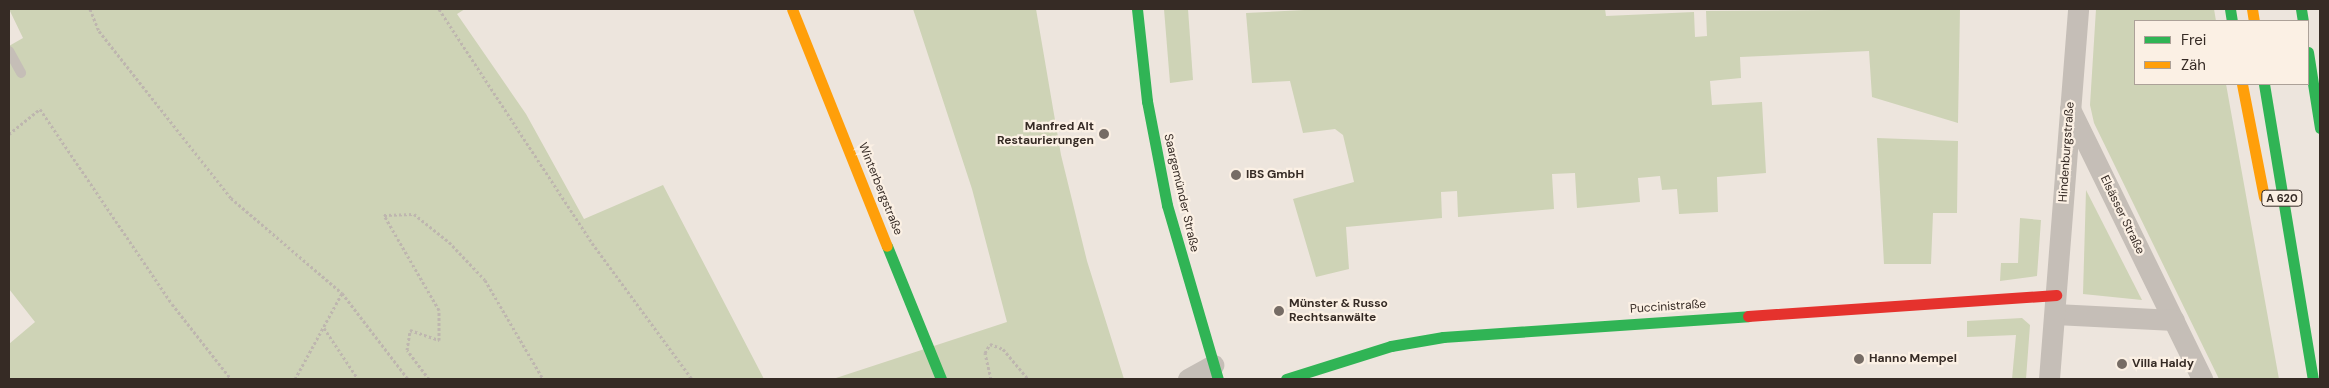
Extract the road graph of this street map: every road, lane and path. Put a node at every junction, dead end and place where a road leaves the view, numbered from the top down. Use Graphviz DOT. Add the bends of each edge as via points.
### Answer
graph roads {
  1 [pos="90,9"];
  2 [pos="438,9"];
  3 [pos="792,9"];
  4 [pos="1137,9"];
  5 [pos="2078,9"];
  6 [pos="9,51"];
  7 [pos="2309,58"];
  8 [pos="20,73"];
  9 [pos="2242,85"];
  10 [pos="2264,85"];
  11 [pos="2070,109"];
  12 [pos="2320,128"];
  13 [pos="9,134"];
  14 [pos="2266,209"];
  15 [pos="2276,237"];
  16 [pos="342,293"];
  17 [pos="2056,305"];
  18 [pos="2300,313"];
  19 [pos="2174,320"];
  20 [pos="324,327"];
  21 [pos="1215,372"];
  22 [pos="230,379"];
  23 [pos="295,379"];
  24 [pos="358,379"];
  25 [pos="408,379"];
  26 [pos="430,379"];
  27 [pos="543,379"];
  28 [pos="692,379"];
  29 [pos="941,379"];
  30 [pos="991,379"];
  31 [pos="1028,379"];
  32 [pos="1188,379"];
  33 [pos="1286,379"];
  34 [pos="2049,379"];
  35 [pos="2202,379"];
  36 [pos="2313,379"];
  1 -- 16 [label="path" via="99,31 231,198"];
  2 -- 28 [label="path" via="592,243"];
  3 -- 29 [label="main road, Winterbergstraße"];
  4 -- 21 [label="main road, Saargemünder Straße" via="1147,101 1165,196"];
  5 -- 11 [label="street, Hindenburgstraße"];
  6 -- 8 [label="lane"];
  7 -- 12 [label="main road"];
  9 -- 14 [label="main road"];
  10 -- 18 [label="main road, A 620"];
  11 -- 17 [label="street, Hindenburgstraße"];
  11 -- 19 [label="street, Elsässer Straße"];
  13 -- 22 [label="path" via="40,109 172,304"];
  15 -- 18 [label="main road"];
  16 -- 20 [label="path"];
  16 -- 25 [label="path"];
  17 -- 19 [label="street"];
  17 -- 33 [label="main road, Puccinistraße" via="1443,337 1391,346"];
  17 -- 34 [label="street, Hindenburgstraße"];
  18 -- 36 [label="main road, A 620"];
  19 -- 35 [label="street, Elsässer Straße"];
  20 -- 23 [label="path"];
  20 -- 24 [label="path"];
  21 -- 32 [label="street"];
  26 -- 27 [label="path" via="406,350 410,330 439,340 440,310 384,215 414,214 449,242 485,280"];
  30 -- 31 [label="path" via="985,353 990,344 1003,350"];
}
